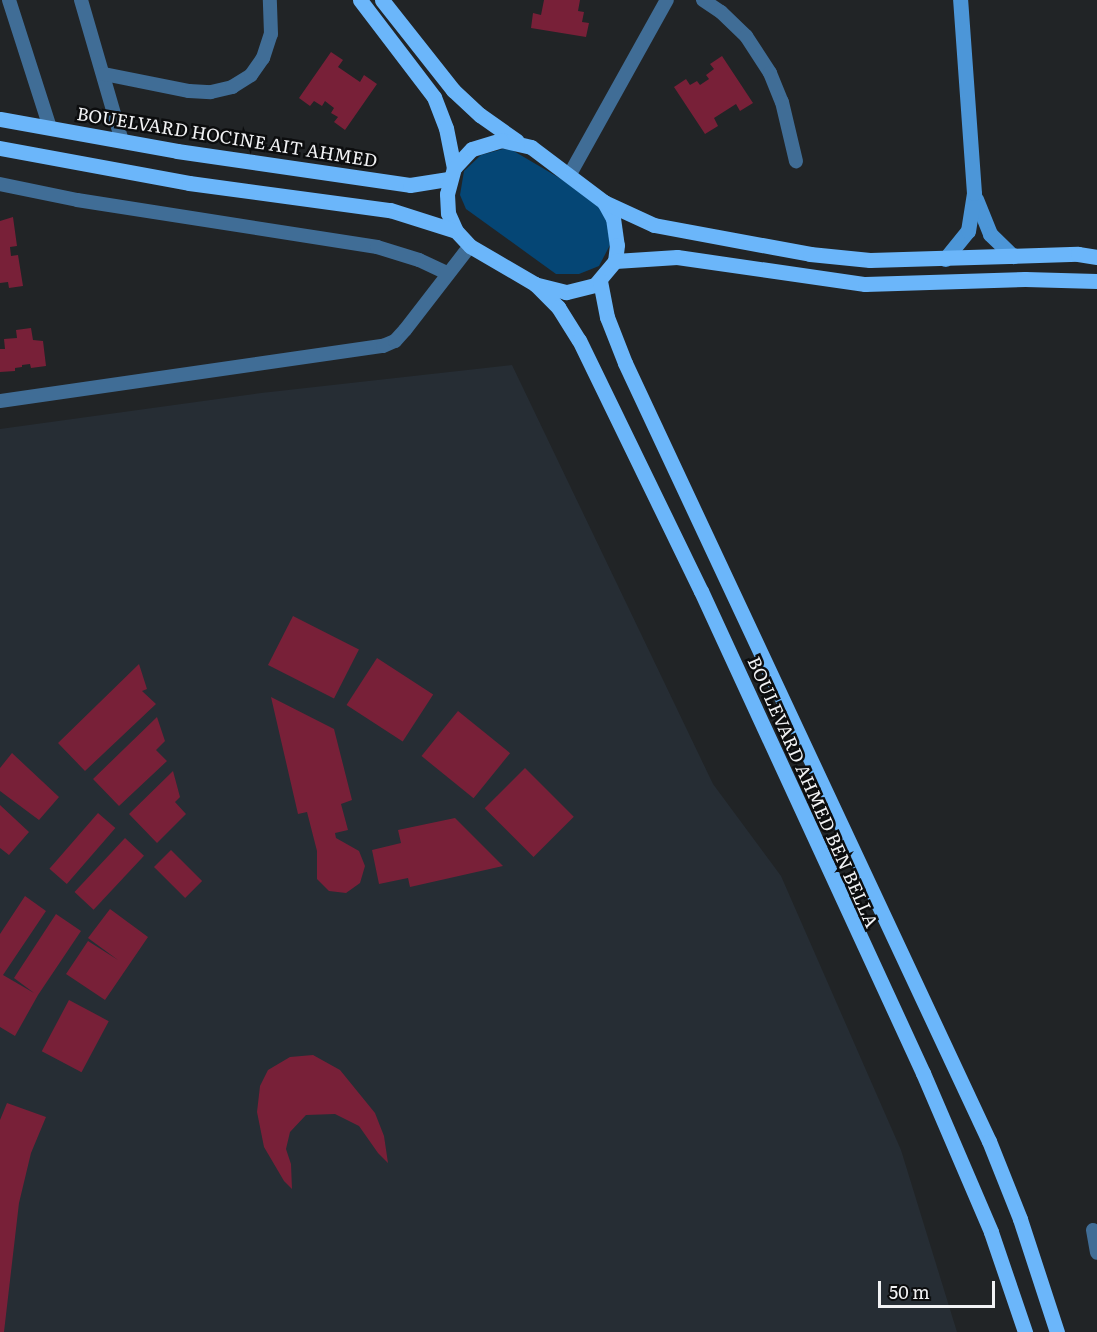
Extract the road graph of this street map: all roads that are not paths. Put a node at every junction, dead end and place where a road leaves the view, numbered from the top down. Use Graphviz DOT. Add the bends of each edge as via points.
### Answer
graph roads {
  1 [pos="9,0"];
  2 [pos="81,0"];
  3 [pos="270,0"];
  4 [pos="360,0"];
  5 [pos="382,0"];
  6 [pos="667,0"];
  7 [pos="703,0"];
  8 [pos="960,0"];
  9 [pos="104,74"];
  10 [pos="0,119"];
  11 [pos="50,128"];
  12 [pos="122,141"];
  13 [pos="517,141"];
  14 [pos="0,148"];
  15 [pos="796,161"];
  16 [pos="451,173"];
  17 [pos="570,174"];
  18 [pos="0,184"];
  19 [pos="974,193"];
  20 [pos="604,202"];
  21 [pos="456,231"];
  22 [pos="470,246"];
  23 [pos="1012,256"];
  24 [pos="1097,257"];
  25 [pos="945,259"];
  26 [pos="615,261"];
  27 [pos="447,273"];
  28 [pos="600,281"];
  29 [pos="1097,281"];
  30 [pos="535,284"];
  31 [pos="0,401"];
  32 [pos="1093,1230"];
  33 [pos="1097,1253"];
  34 [pos="1025,1332"];
  35 [pos="1057,1332"];
  1 -- 11 [label="street"];
  2 -- 9 [label="street"];
  3 -- 9 [label="street" via="271,34 263,58 251,75 232,87 211,92 189,91"];
  4 -- 16 [label="main road" via="434,97 446,128"];
  5 -- 13 [label="main road" via="453,90"];
  6 -- 17 [label="street"];
  7 -- 15 [label="street" via="746,36 770,73 782,102"];
  8 -- 19 [label="street"];
  9 -- 12 [label="street"];
  10 -- 11 [label="main road, BOUELVARD HOCINE AIT AHMED"];
  11 -- 12 [label="main road, BOUELVARD HOCINE AIT AHMED"];
  12 -- 16 [label="main road, BOUELVARD HOCINE AIT AHMED" via="410,185"];
  13 -- 16 [label="main road" via="486,142 472,148"];
  13 -- 17 [label="main road"];
  14 -- 21 [label="main road" via="189,183 390,210"];
  16 -- 21 [label="main road" via="448,213"];
  17 -- 20 [label="main road"];
  18 -- 27 [label="street" via="77,200 377,247"];
  19 -- 23 [label="street" via="985,227"];
  19 -- 25 [label="street" via="968,231"];
  20 -- 25 [label="main road" via="654,225 810,254 870,260"];
  20 -- 26 [label="main road" via="617,234"];
  21 -- 22 [label="main road"];
  22 -- 27 [label="street"];
  22 -- 30 [label="main road"];
  23 -- 24 [label="main road"];
  23 -- 25 [label="main road"];
  26 -- 28 [label="main road"];
  26 -- 29 [label="main road" via="677,257 865,284"];
  27 -- 31 [label="street" via="405,330 395,341 383,346"];
  28 -- 30 [label="main road" via="566,292"];
  28 -- 35 [label="main road, BOULEVARD AHMED BEN BELLA" via="607,317 625,363 988,1141 1020,1219"];
  30 -- 34 [label="main road, BOULEVARD AHMED BEN BELLA" via="558,307 579,339 701,591 922,1073 991,1232"];
  32 -- 33 [label="street"];
}
